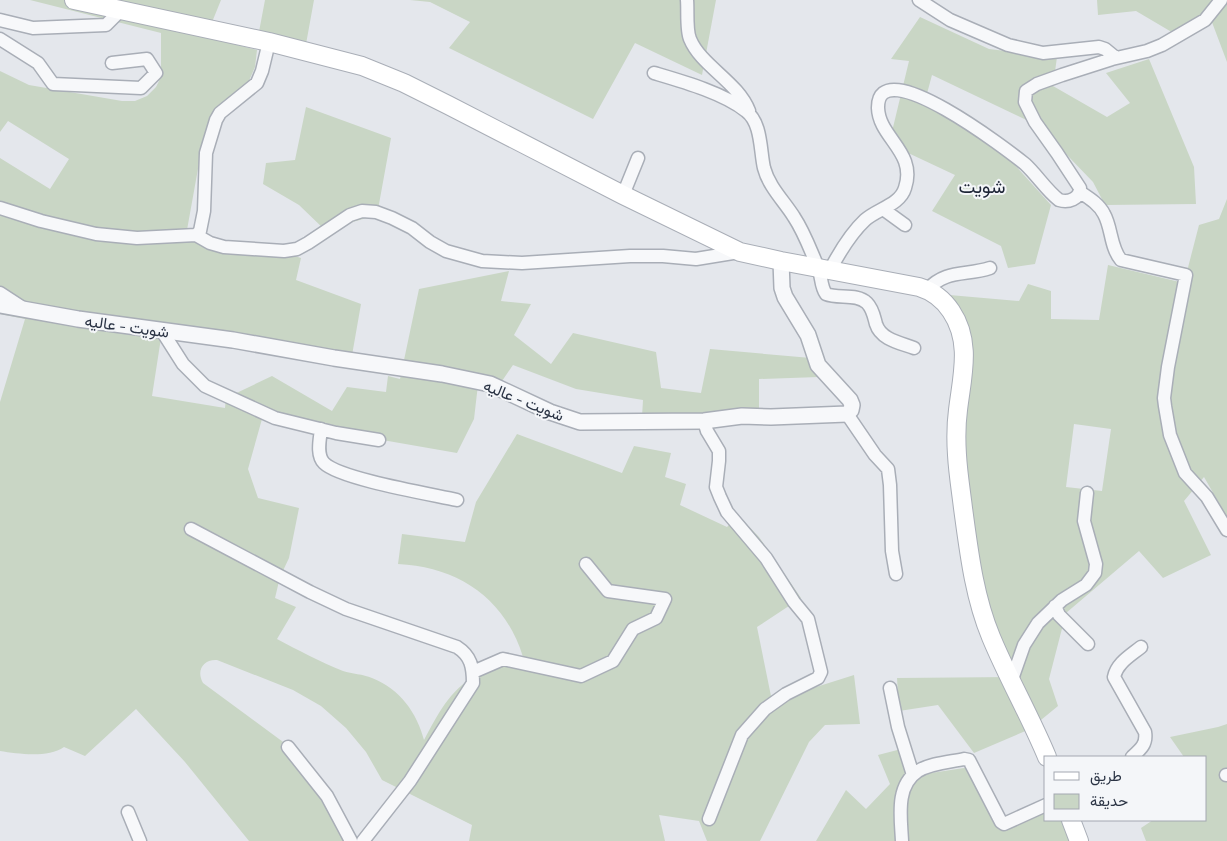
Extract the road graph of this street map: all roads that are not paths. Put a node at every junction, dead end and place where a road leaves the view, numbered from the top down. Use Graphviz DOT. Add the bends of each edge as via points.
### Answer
graph roads {
  1 [pos="74,0"];
  2 [pos="687,0"];
  3 [pos="919,0"];
  4 [pos="1222,0"];
  5 [pos="121,10"];
  6 [pos="0,20"];
  7 [pos="0,39"];
  8 [pos="269,42"];
  9 [pos="1116,58"];
  10 [pos="112,63"];
  11 [pos="654,73"];
  12 [pos="751,116"];
  13 [pos="638,158"];
  14 [pos="1080,192"];
  15 [pos="623,195"];
  16 [pos="0,208"];
  17 [pos="883,209"];
  18 [pos="905,225"];
  19 [pos="196,235"];
  20 [pos="740,252"];
  21 [pos="781,261"];
  22 [pos="990,268"];
  23 [pos="824,269"];
  24 [pos="928,290"];
  25 [pos="0,293"];
  26 [pos="0,305"];
  27 [pos="26,310"];
  28 [pos="162,331"];
  29 [pos="914,348"];
  30 [pos="847,414"];
  31 [pos="704,422"];
  32 [pos="321,429"];
  33 [pos="379,440"];
  34 [pos="1087,493"];
  35 [pos="457,500"];
  36 [pos="191,529"];
  37 [pos="1227,530"];
  38 [pos="586,564"];
  39 [pos="896,574"];
  40 [pos="1055,606"];
  41 [pos="1088,644"];
  42 [pos="1141,647"];
  43 [pos="473,672"];
  44 [pos="1011,682"];
  45 [pos="890,688"];
  46 [pos="288,747"];
  47 [pos="1047,756"];
  48 [pos="1133,756"];
  49 [pos="914,775"];
  50 [pos="1044,806"];
  51 [pos="128,812"];
  52 [pos="709,818"];
  53 [pos="1071,821"];
  54 [pos="140,841"];
  55 [pos="351,841"];
  56 [pos="363,841"];
  57 [pos="902,841"];
  58 [pos="1080,841"];
  1 -- 5 [label="main road"];
  2 -- 12 [label="street" via="689,38 699,54 746,104"];
  3 -- 9 [label="street" via="950,20 1008,45 1043,53 1099,47"];
  4 -- 9 [label="street" via="1205,20 1174,39 1147,51"];
  5 -- 6 [label="street" via="106,26 34,28"];
  5 -- 8 [label="main road"];
  7 -- 10 [label="street" via="38,63 53,84 141,88 156,73 147,59"];
  8 -- 15 [label="main road" via="362,66 404,83"];
  8 -- 19 [label="street" via="257,82 216,120 206,153 204,211 200,231"];
  9 -- 14 [label="street" via="1036,84 1024,97 1034,122 1058,153"];
  11 -- 12 [label="street" via="706,90"];
  12 -- 23 [label="street" via="760,138 764,169 770,182"];
  13 -- 15 [label="street"];
  14 -- 17 [label="street" via="1072,200 1059,200 1016,157 944,108 918,95 890,90 880,97 879,115 903,156 907,178 900,197"];
  14 -- 37 [label="street" via="1104,214 1116,254 1121,260 1186,275 1168,367 1164,406 1170,435 1185,473 1208,497"];
  15 -- 20 [label="main road"];
  16 -- 19 [label="street" via="96,234 137,238"];
  17 -- 18 [label="street"];
  17 -- 23 [label="street" via="872,214 857,229"];
  19 -- 20 [label="street" via="224,246 284,251 297,249 350,215 362,211 392,218 446,251 482,261 522,263 630,256 696,259"];
  20 -- 21 [label="main road"];
  21 -- 23 [label="main road"];
  21 -- 30 [label="street" via="785,298 808,335 818,365 850,400 851,410"];
  22 -- 24 [label="street" via="949,275 934,282"];
  23 -- 24 [label="main road"];
  23 -- 29 [label="street" via="826,294 860,298 872,310 880,333"];
  24 -- 44 [label="main road" via="948,307 958,322 963,339 964,362 956,435 965,524 981,608"];
  25 -- 27 [label="street"];
  26 -- 27 [label="street, شويت - عاليه"];
  27 -- 28 [label="street, شويت - عاليه"];
  28 -- 31 [label="street, شويت - عاليه" via="479,382 501,388 550,412 580,422"];
  28 -- 32 [label="street" via="183,364 204,386 275,418"];
  30 -- 31 [label="street, شويت - عاليه" via="742,416"];
  30 -- 39 [label="street" via="888,469"];
  31 -- 52 [label="street" via="719,451 716,487 727,512 766,558 808,619 821,672 818,678 765,709 742,735"];
  32 -- 33 [label="street"];
  32 -- 35 [label="street" via="322,462 331,468 368,480"];
  34 -- 40 [label="street" via="1084,520 1096,564 1095,574 1086,585"];
  36 -- 43 [label="street" via="346,609 457,647 466,653"];
  38 -- 43 [label="street" via="608,592 665,599 656,618 633,629 612,661 581,676 503,659"];
  40 -- 41 [label="street" via="1059,615"];
  40 -- 44 [label="street" via="1038,623 1024,645"];
  42 -- 48 [label="street" via="1120,664 1114,677 1145,732 1143,748"];
  43 -- 56 [label="street" via="473,683 415,773"];
  44 -- 47 [label="main road"];
  45 -- 49 [label="street" via="898,727"];
  46 -- 55 [label="street" via="327,796"];
  49 -- 50 [label="street" via="932,766 969,760 1004,824"];
  49 -- 57 [label="street" via="903,791"];
  51 -- 54 [label="street"];
  53 -- 58 [label="main road"];
}
